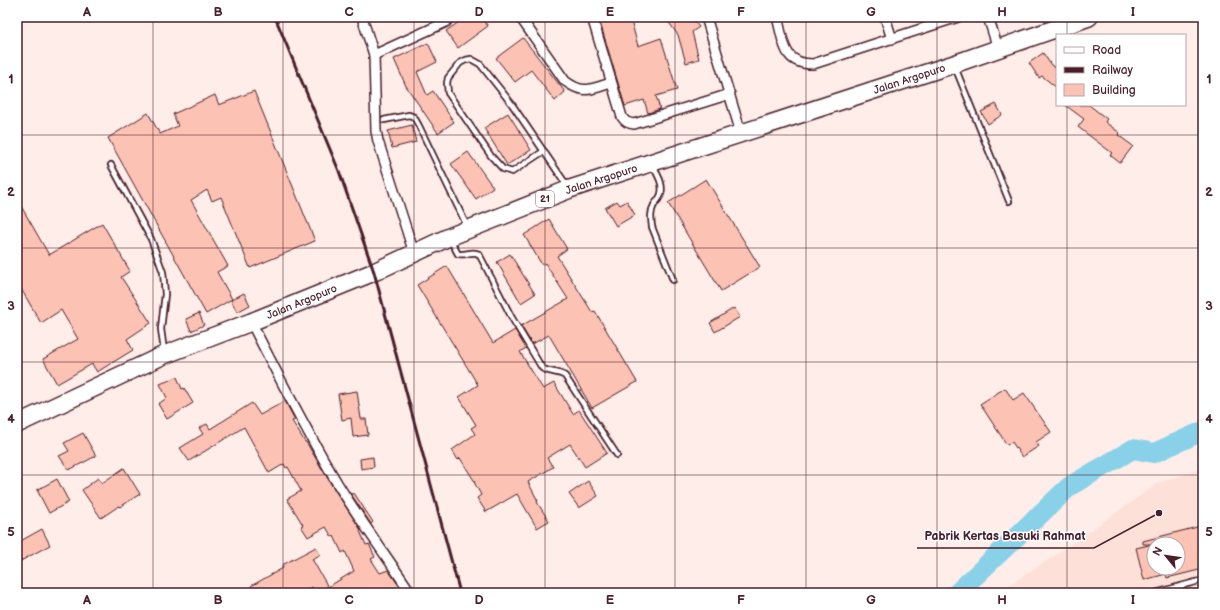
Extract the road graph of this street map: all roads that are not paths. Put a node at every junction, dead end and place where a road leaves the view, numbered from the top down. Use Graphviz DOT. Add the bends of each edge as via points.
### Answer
graph roads {
  1 [pos="362,17"];
  2 [pos="450,17"];
  3 [pos="520,17"];
  4 [pos="592,17"];
  5 [pos="706,17"];
  6 [pos="777,17"];
  7 [pos="885,17"];
  8 [pos="958,17"];
  9 [pos="988,17"];
  10 [pos="1089,17"];
  11 [pos="892,39"];
  12 [pos="998,48"];
  13 [pos="374,55"];
  14 [pos="954,64"];
  15 [pos="611,83"];
  16 [pos="730,94"];
  17 [pos="384,120"];
  18 [pos="741,133"];
  19 [pos="544,151"];
  20 [pos="651,163"];
  21 [pos="111,165"];
  22 [pos="570,189"];
  23 [pos="1009,201"];
  24 [pos="469,230"];
  25 [pos="449,238"];
  26 [pos="414,254"];
  27 [pos="673,280"];
  28 [pos="250,322"];
  29 [pos="164,355"];
  30 [pos="17,424"];
  31 [pos="616,455"];
  32 [pos="1203,580"];
  33 [pos="411,593"];
  34 [pos="1155,593"];
  1 -- 13 [label="street"];
  2 -- 13 [label="street" via="446,22"];
  3 -- 15 [label="street" via="565,80 573,86 585,91"];
  4 -- 15 [label="street"];
  5 -- 16 [label="street"];
  6 -- 11 [label="street" via="787,53 803,64 813,64"];
  7 -- 11 [label="street"];
  8 -- 11 [label="street"];
  9 -- 12 [label="street"];
  10 -- 12 [label="highway, Jalan Argopuro / 21"];
  12 -- 14 [label="highway, Jalan Argopuro / 21"];
  13 -- 26 [label="street" via="376,131"];
  14 -- 18 [label="highway, Jalan Argopuro / 21"];
  14 -- 23 [label="lane"];
  15 -- 16 [label="street" via="622,117 629,124"];
  16 -- 18 [label="street"];
  17 -- 24 [label="lane" via="409,115 414,117"];
  18 -- 20 [label="highway, Jalan Argopuro / 21"];
  19 -- 19 [label="lane" via="480,64 472,59 460,63 448,78 448,93 491,156 503,169 512,172"];
  19 -- 22 [label="lane"];
  20 -- 22 [label="highway, Jalan Argopuro / 21"];
  20 -- 27 [label="lane" via="660,178 662,188 650,219"];
  21 -- 29 [label="lane" via="151,239 163,272"];
  22 -- 24 [label="highway, Jalan Argopuro / 21"];
  24 -- 25 [label="highway, Jalan Argopuro / 21"];
  25 -- 26 [label="highway, Jalan Argopuro / 21"];
  25 -- 31 [label="lane" via="458,254 479,254 512,318 542,368 565,376"];
  26 -- 28 [label="highway, Jalan Argopuro / 21"];
  28 -- 29 [label="highway, Jalan Argopuro / 21"];
  28 -- 33 [label="street" via="338,485"];
  29 -- 30 [label="highway, Jalan Argopuro / 21"];
  32 -- 34 [label="lane"];
}
